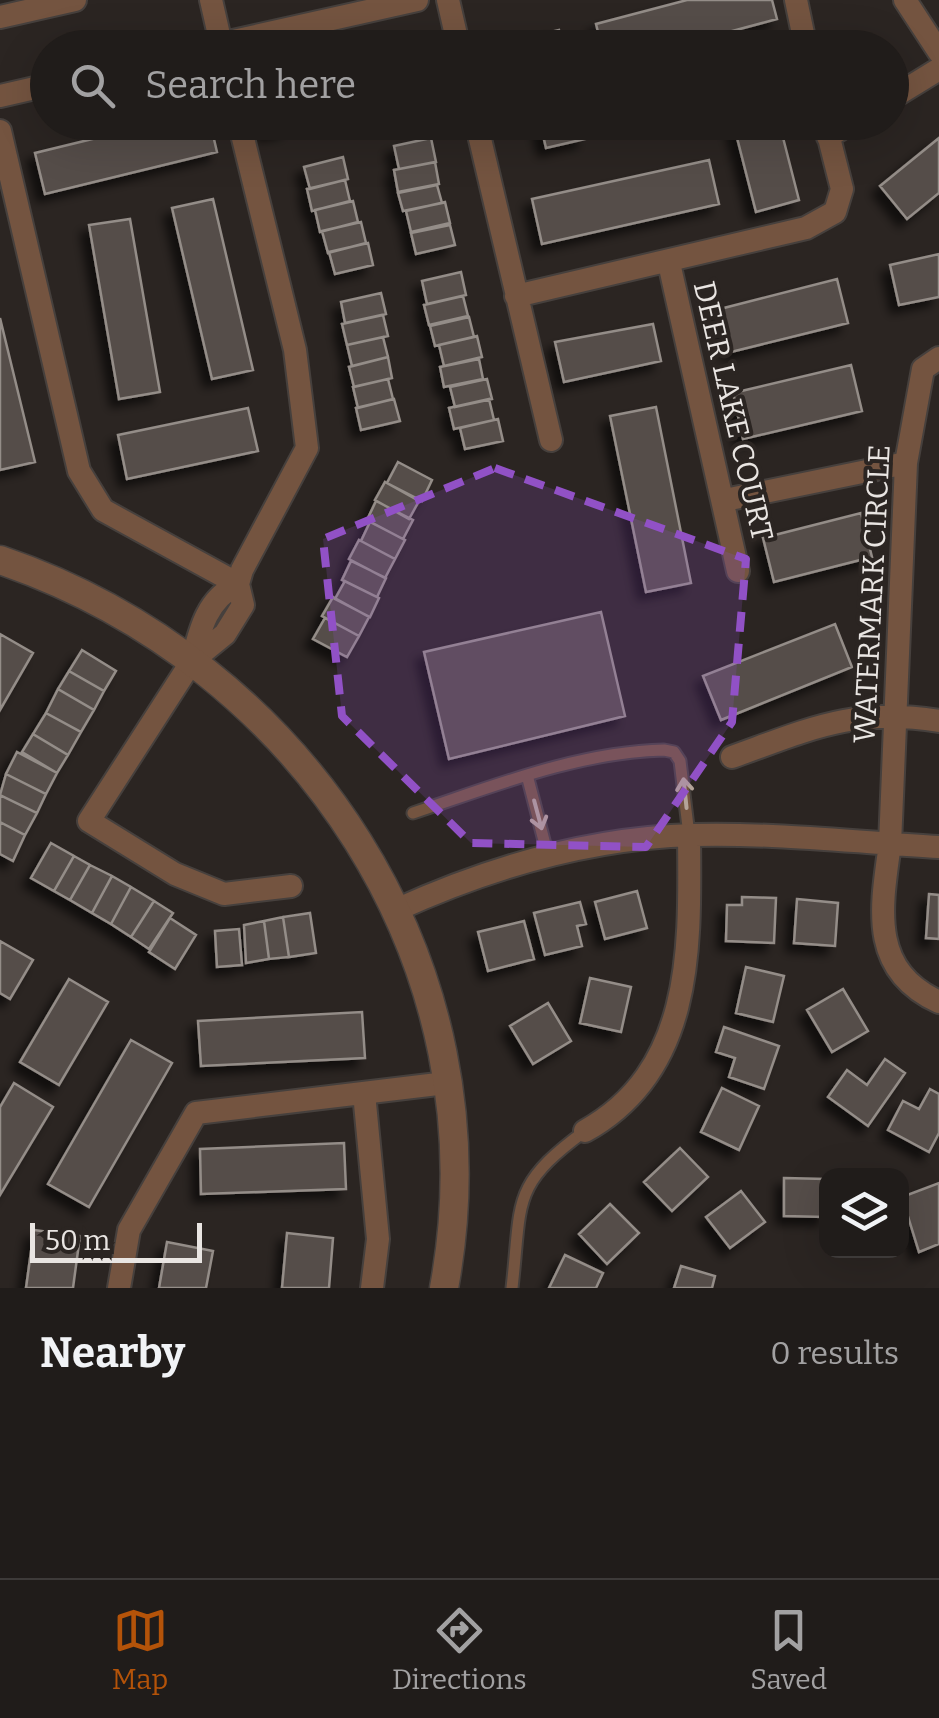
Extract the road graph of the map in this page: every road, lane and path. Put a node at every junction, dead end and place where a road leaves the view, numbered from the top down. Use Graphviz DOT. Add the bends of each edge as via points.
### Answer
graph roads {
  1 [pos="74,0"];
  2 [pos="211,0"];
  3 [pos="417,0"];
  4 [pos="448,0"];
  5 [pos="796,0"];
  6 [pos="905,0"];
  7 [pos="0,18"];
  8 [pos="214,30"];
  9 [pos="285,30"];
  10 [pos="455,30"];
  11 [pos="802,30"];
  12 [pos="939,52"];
  13 [pos="939,69"];
  14 [pos="909,88"];
  15 [pos="30,89"];
  16 [pos="0,96"];
  17 [pos="0,131"];
  18 [pos="243,140"];
  19 [pos="480,140"];
  20 [pos="829,140"];
  21 [pos="668,264"];
  22 [pos="516,296"];
  23 [pos="939,358"];
  24 [pos="551,440"];
  25 [pos="906,463"];
  26 [pos="725,500"];
  27 [pos="0,560"];
  28 [pos="738,571"];
  29 [pos="238,584"];
  30 [pos="192,660"];
  31 [pos="895,714"];
  32 [pos="939,721"];
  33 [pos="732,757"];
  34 [pos="528,775"];
  35 [pos="413,813"];
  36 [pos="688,835"];
  37 [pos="890,844"];
  38 [pos="939,847"];
  39 [pos="548,856"];
  40 [pos="291,886"];
  41 [pos="396,910"];
  42 [pos="939,1002"];
  43 [pos="446,1083"];
  44 [pos="364,1093"];
  45 [pos="585,1131"];
  46 [pos="118,1288"];
  47 [pos="372,1288"];
  48 [pos="444,1288"];
  49 [pos="512,1288"];
  1 -- 7 [label="street"];
  2 -- 8 [label="street"];
  3 -- 9 [label="street"];
  4 -- 10 [label="street"];
  5 -- 11 [label="street"];
  6 -- 12 [label="street"];
  13 -- 14 [label="street"];
  15 -- 16 [label="street"];
  17 -- 29 [label="street" via="79,471 104,510"];
  18 -- 29 [label="street" via="294,350 307,448"];
  19 -- 22 [label="street"];
  20 -- 21 [label="street" via="842,189 834,212 806,228"];
  21 -- 22 [label="street"];
  21 -- 26 [label="street, DEER LAKE COURT"];
  22 -- 24 [label="street"];
  23 -- 25 [label="street, WATERMARK CIRCLE" via="923,369"];
  25 -- 26 [label="street"];
  25 -- 31 [label="street, WATERMARK CIRCLE"];
  26 -- 28 [label="street, DEER LAKE COURT"];
  27 -- 30 [label="street" via="106,604"];
  29 -- 30 [label="street" via="243,604 225,634"];
  30 -- 40 [label="street" via="89,821 176,874 224,894"];
  30 -- 41 [label="street" via="282,738 328,795"];
  31 -- 32 [label="street"];
  31 -- 33 [label="street" via="836,719"];
  31 -- 37 [label="street, WATERMARK CIRCLE"];
  34 -- 35 [label="lane"];
  36 -- 34 [label="lane, one-way" via="685,782 674,752 599,758"];
  34 -- 39 [label="lane, one-way"];
  36 -- 37 [label="street"];
  36 -- 39 [label="street"];
  36 -- 45 [label="street" via="688,942 675,1017 640,1089"];
  37 -- 38 [label="street"];
  37 -- 42 [label="street, WATERMARK CIRCLE" via="883,890 886,945 901,977"];
  39 -- 41 [label="street"];
  41 -- 43 [label="street" via="434,1019"];
  43 -- 44 [label="street"];
  43 -- 48 [label="street" via="454,1194"];
  44 -- 46 [label="street" via="196,1113 129,1230"];
  44 -- 47 [label="street" via="378,1239"];
  45 -- 49 [label="lane" via="542,1163 523,1195"];
}
